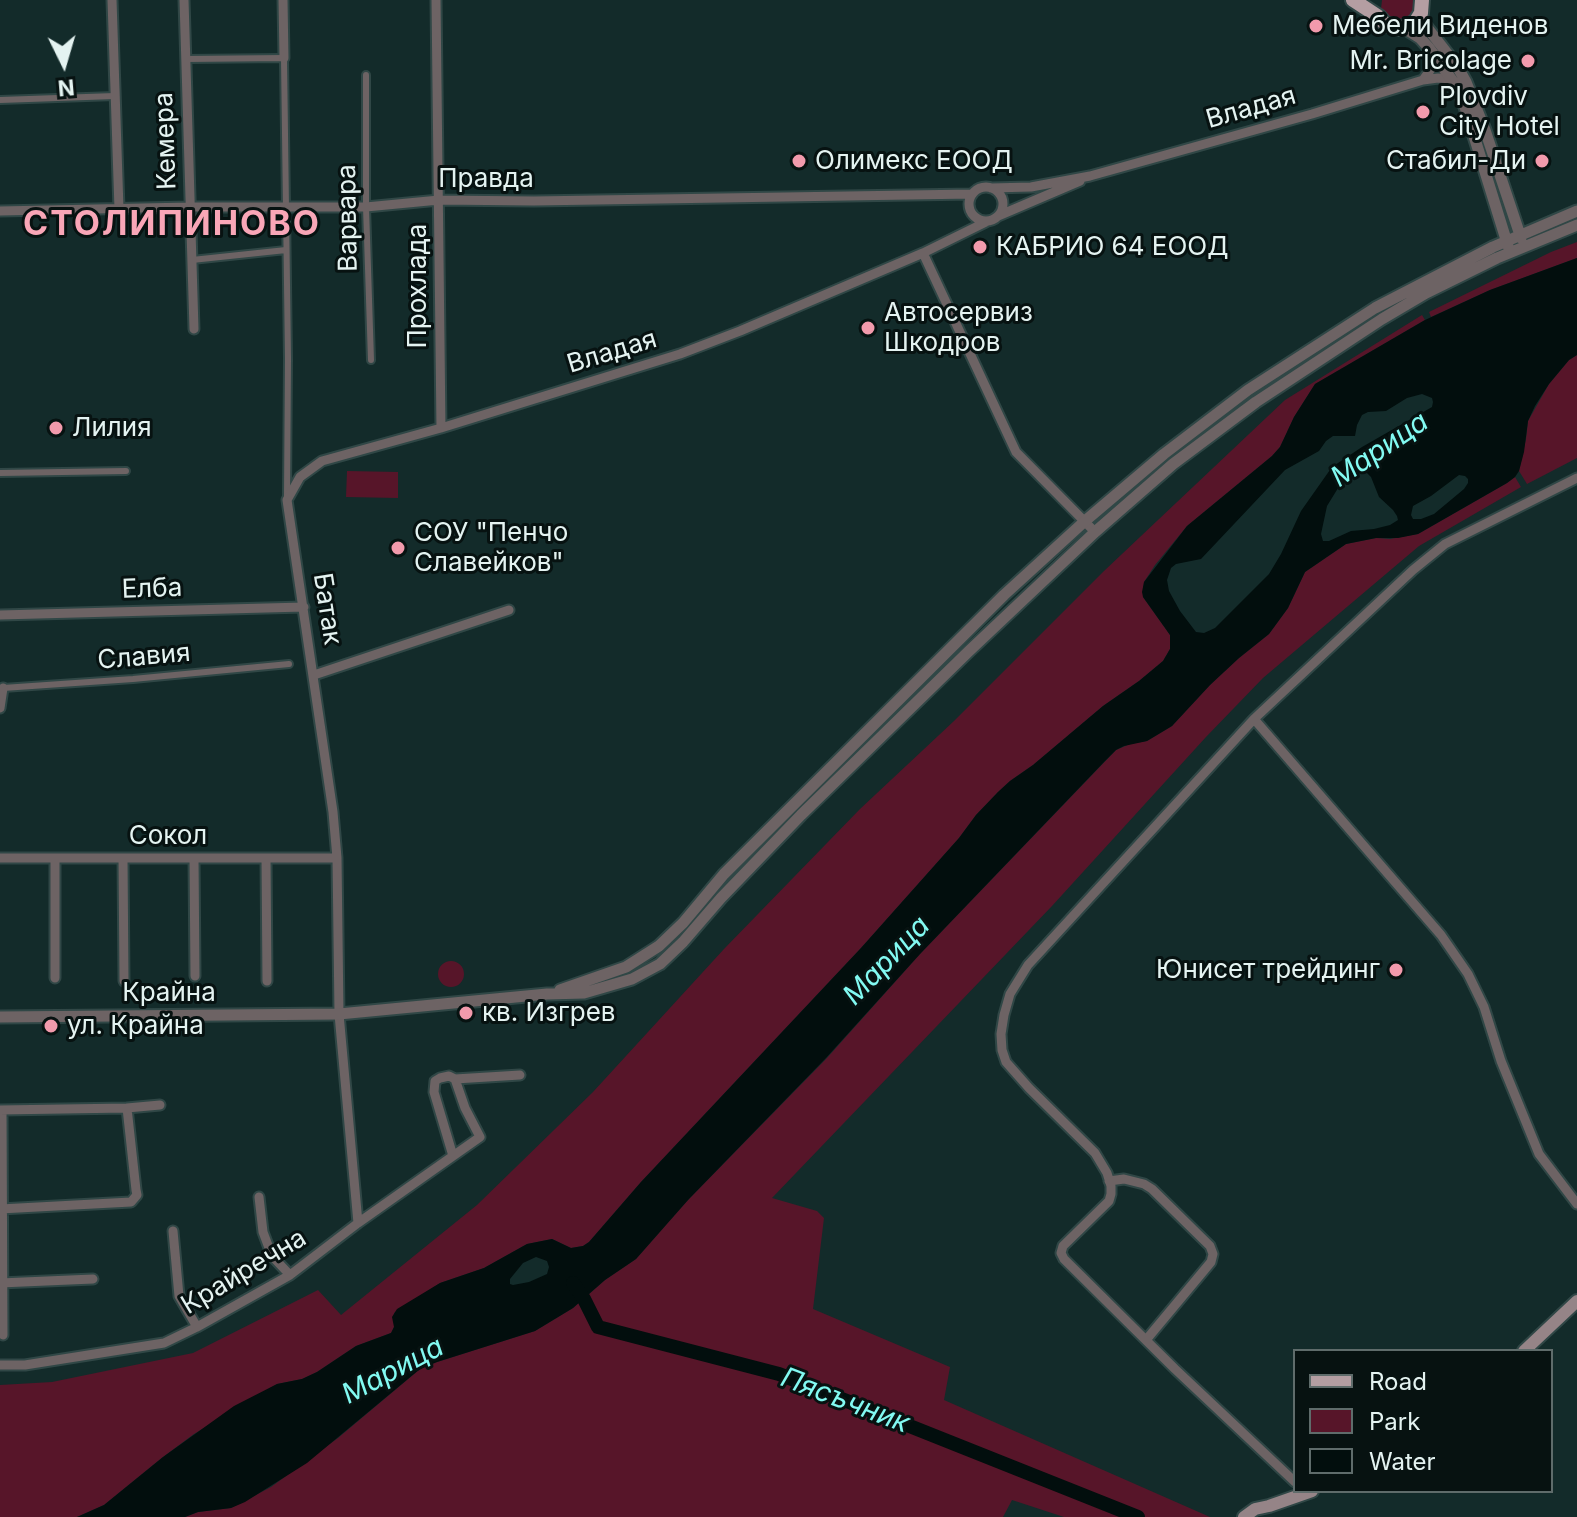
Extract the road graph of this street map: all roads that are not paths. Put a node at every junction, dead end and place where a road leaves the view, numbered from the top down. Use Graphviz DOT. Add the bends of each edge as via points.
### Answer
graph roads {
  1 [pos="112,0"];
  2 [pos="184,0"];
  3 [pos="283,0"];
  4 [pos="436,0"];
  5 [pos="1353,0"];
  6 [pos="1376,0"];
  7 [pos="1422,0"];
  8 [pos="1379,17"];
  9 [pos="1419,17"];
  10 [pos="1404,28"];
  11 [pos="1433,52"];
  12 [pos="284,58"];
  13 [pos="186,59"];
  14 [pos="366,75"];
  15 [pos="1452,79"];
  16 [pos="1423,80"];
  17 [pos="115,96"];
  18 [pos="0,100"];
  19 [pos="1090,176"];
  20 [pos="991,188"];
  21 [pos="972,194"];
  22 [pos="439,200"];
  23 [pos="190,207"];
  24 [pos="366,207"];
  25 [pos="285,208"];
  26 [pos="119,209"];
  27 [pos="970,210"];
  28 [pos="0,211"];
  29 [pos="1577,211"];
  30 [pos="998,216"];
  31 [pos="988,221"];
  32 [pos="1577,225"];
  33 [pos="1520,234"];
  34 [pos="955,236"];
  35 [pos="1508,246"];
  36 [pos="1524,246"];
  37 [pos="286,250"];
  38 [pos="923,253"];
  39 [pos="192,260"];
  40 [pos="194,329"];
  41 [pos="371,360"];
  42 [pos="441,428"];
  43 [pos="126,471"];
  44 [pos="0,473"];
  45 [pos="1577,478"];
  46 [pos="287,500"];
  47 [pos="1085,521"];
  48 [pos="1095,532"];
  49 [pos="304,607"];
  50 [pos="509,610"];
  51 [pos="0,615"];
  52 [pos="289,664"];
  53 [pos="314,675"];
  54 [pos="3,688"];
  55 [pos="0,708"];
  56 [pos="1254,719"];
  57 [pos="0,858"];
  58 [pos="55,858"];
  59 [pos="123,858"];
  60 [pos="194,858"];
  61 [pos="266,858"];
  62 [pos="337,858"];
  63 [pos="195,976"];
  64 [pos="55,978"];
  65 [pos="124,981"];
  66 [pos="267,981"];
  67 [pos="547,994"];
  68 [pos="339,1014"];
  69 [pos="0,1017"];
  70 [pos="520,1075"];
  71 [pos="455,1079"];
  72 [pos="160,1105"];
  73 [pos="127,1108"];
  74 [pos="1,1110"];
  75 [pos="453,1156"];
  76 [pos="1109,1181"];
  77 [pos="259,1197"];
  78 [pos="1577,1204"];
  79 [pos="1,1209"];
  80 [pos="358,1223"];
  81 [pos="173,1231"];
  82 [pos="290,1275"];
  83 [pos="93,1279"];
  84 [pos="2,1283"];
  85 [pos="1577,1301"];
  86 [pos="197,1327"];
  87 [pos="3,1335"];
  88 [pos="1146,1340"];
  89 [pos="1526,1349"];
  90 [pos="0,1365"];
  91 [pos="1293,1480"];
  92 [pos="1305,1493"];
  93 [pos="1269,1506"];
  94 [pos="1244,1517"];
  95 [pos="1259,1517"];
  1 -- 17 [label="street"];
  2 -- 13 [label="street, Кемера"];
  3 -- 12 [label="street, Батак"];
  4 -- 22 [label="street, Прохлада"];
  5 -- 8 [label="main road"];
  6 -- 8 [label="main road"];
  7 -- 9 [label="main road"];
  8 -- 10 [label="main road" via="1390,27"];
  9 -- 10 [label="main road"];
  9 -- 33 [label="street" via="1466,82"];
  10 -- 11 [label="street"];
  11 -- 15 [label="street"];
  11 -- 16 [label="street"];
  12 -- 13 [label="street"];
  12 -- 25 [label="street, Батак"];
  13 -- 23 [label="street, Кемера"];
  14 -- 24 [label="street, Варвара"];
  15 -- 16 [label="street, Владая"];
  15 -- 35 [label="street"];
  16 -- 19 [label="street, Владая"];
  17 -- 18 [label="street"];
  17 -- 26 [label="street"];
  19 -- 20 [label="street, Владая"];
  19 -- 30 [label="street, Владая"];
  20 -- 21 [label="street, Владая"];
  20 -- 30 [label="street" via="1003,200"];
  21 -- 22 [label="street, Правда"];
  21 -- 27 [label="street"];
  22 -- 24 [label="street, Правда"];
  22 -- 42 [label="street, Прохлада"];
  23 -- 25 [label="street, Правда"];
  23 -- 26 [label="street, Правда"];
  23 -- 39 [label="street, Кемера"];
  24 -- 25 [label="street, Правда"];
  24 -- 41 [label="street, Варвара"];
  25 -- 37 [label="street, Батак"];
  26 -- 28 [label="street, Правда"];
  27 -- 31 [label="street" via="977,219"];
  27 -- 34 [label="street"];
  29 -- 33 [label="street"];
  30 -- 31 [label="street, Владая"];
  31 -- 34 [label="street, Владая"];
  32 -- 36 [label="street"];
  33 -- 35 [label="street"];
  33 -- 36 [label="street"];
  34 -- 38 [label="street, Владая"];
  35 -- 36 [label="street"];
  35 -- 47 [label="street" via="1420,283 1248,390"];
  35 -- 48 [label="street" via="1256,402"];
  37 -- 39 [label="street"];
  37 -- 46 [label="street, Батак"];
  38 -- 42 [label="street, Владая" via="680,354"];
  38 -- 47 [label="street" via="1016,452"];
  39 -- 40 [label="street, Кемера"];
  42 -- 46 [label="street, Владая" via="322,461 300,477"];
  43 -- 44 [label="street"];
  45 -- 56 [label="street" via="1445,544"];
  46 -- 49 [label="street, Батак"];
  47 -- 48 [label="street"];
  47 -- 67 [label="street" via="981,617 659,946 626,967"];
  48 -- 67 [label="street" via="801,815 660,964 632,979 584,993"];
  49 -- 51 [label="street, Елба"];
  49 -- 53 [label="street, Батак"];
  50 -- 53 [label="street"];
  52 -- 54 [label="street, Славия"];
  53 -- 62 [label="street, Батак"];
  54 -- 55 [label="street"];
  56 -- 76 [label="street" via="1028,965 1010,994 1001,1034 1006,1062 1095,1153"];
  56 -- 78 [label="street" via="1441,935 1468,974 1539,1154"];
  57 -- 58 [label="street, Сокол"];
  58 -- 59 [label="street, Сокол"];
  58 -- 64 [label="street"];
  59 -- 60 [label="street, Сокол"];
  59 -- 65 [label="street"];
  60 -- 61 [label="street, Сокол"];
  60 -- 63 [label="street"];
  61 -- 62 [label="street, Сокол"];
  61 -- 66 [label="street"];
  62 -- 68 [label="street, Батак"];
  67 -- 68 [label="street"];
  68 -- 69 [label="street, Крайна"];
  68 -- 80 [label="street, Батак"];
  70 -- 71 [label="street"];
  71 -- 75 [label="street, Крайречна" via="480,1137"];
  71 -- 75 [label="street" via="435,1081 434,1092"];
  72 -- 73 [label="street"];
  73 -- 74 [label="street"];
  73 -- 79 [label="street" via="137,1195 131,1202"];
  74 -- 79 [label="street"];
  75 -- 80 [label="street, Крайречна"];
  76 -- 88 [label="street" via="1109,1201 1061,1253"];
  76 -- 88 [label="street" via="1124,1179 1152,1189 1213,1254"];
  77 -- 82 [label="street" via="267,1244"];
  79 -- 84 [label="street"];
  80 -- 82 [label="street, Крайречна"];
  81 -- 86 [label="street" via="179,1296"];
  82 -- 86 [label="street, Крайречна"];
  83 -- 84 [label="street"];
  84 -- 87 [label="street"];
  85 -- 89 [label="main road"];
  86 -- 90 [label="street, Крайречна" via="164,1343"];
  88 -- 91 [label="street"];
  92 -- 93 [label="main road"];
  93 -- 94 [label="main road"];
  93 -- 95 [label="main road"];
}
